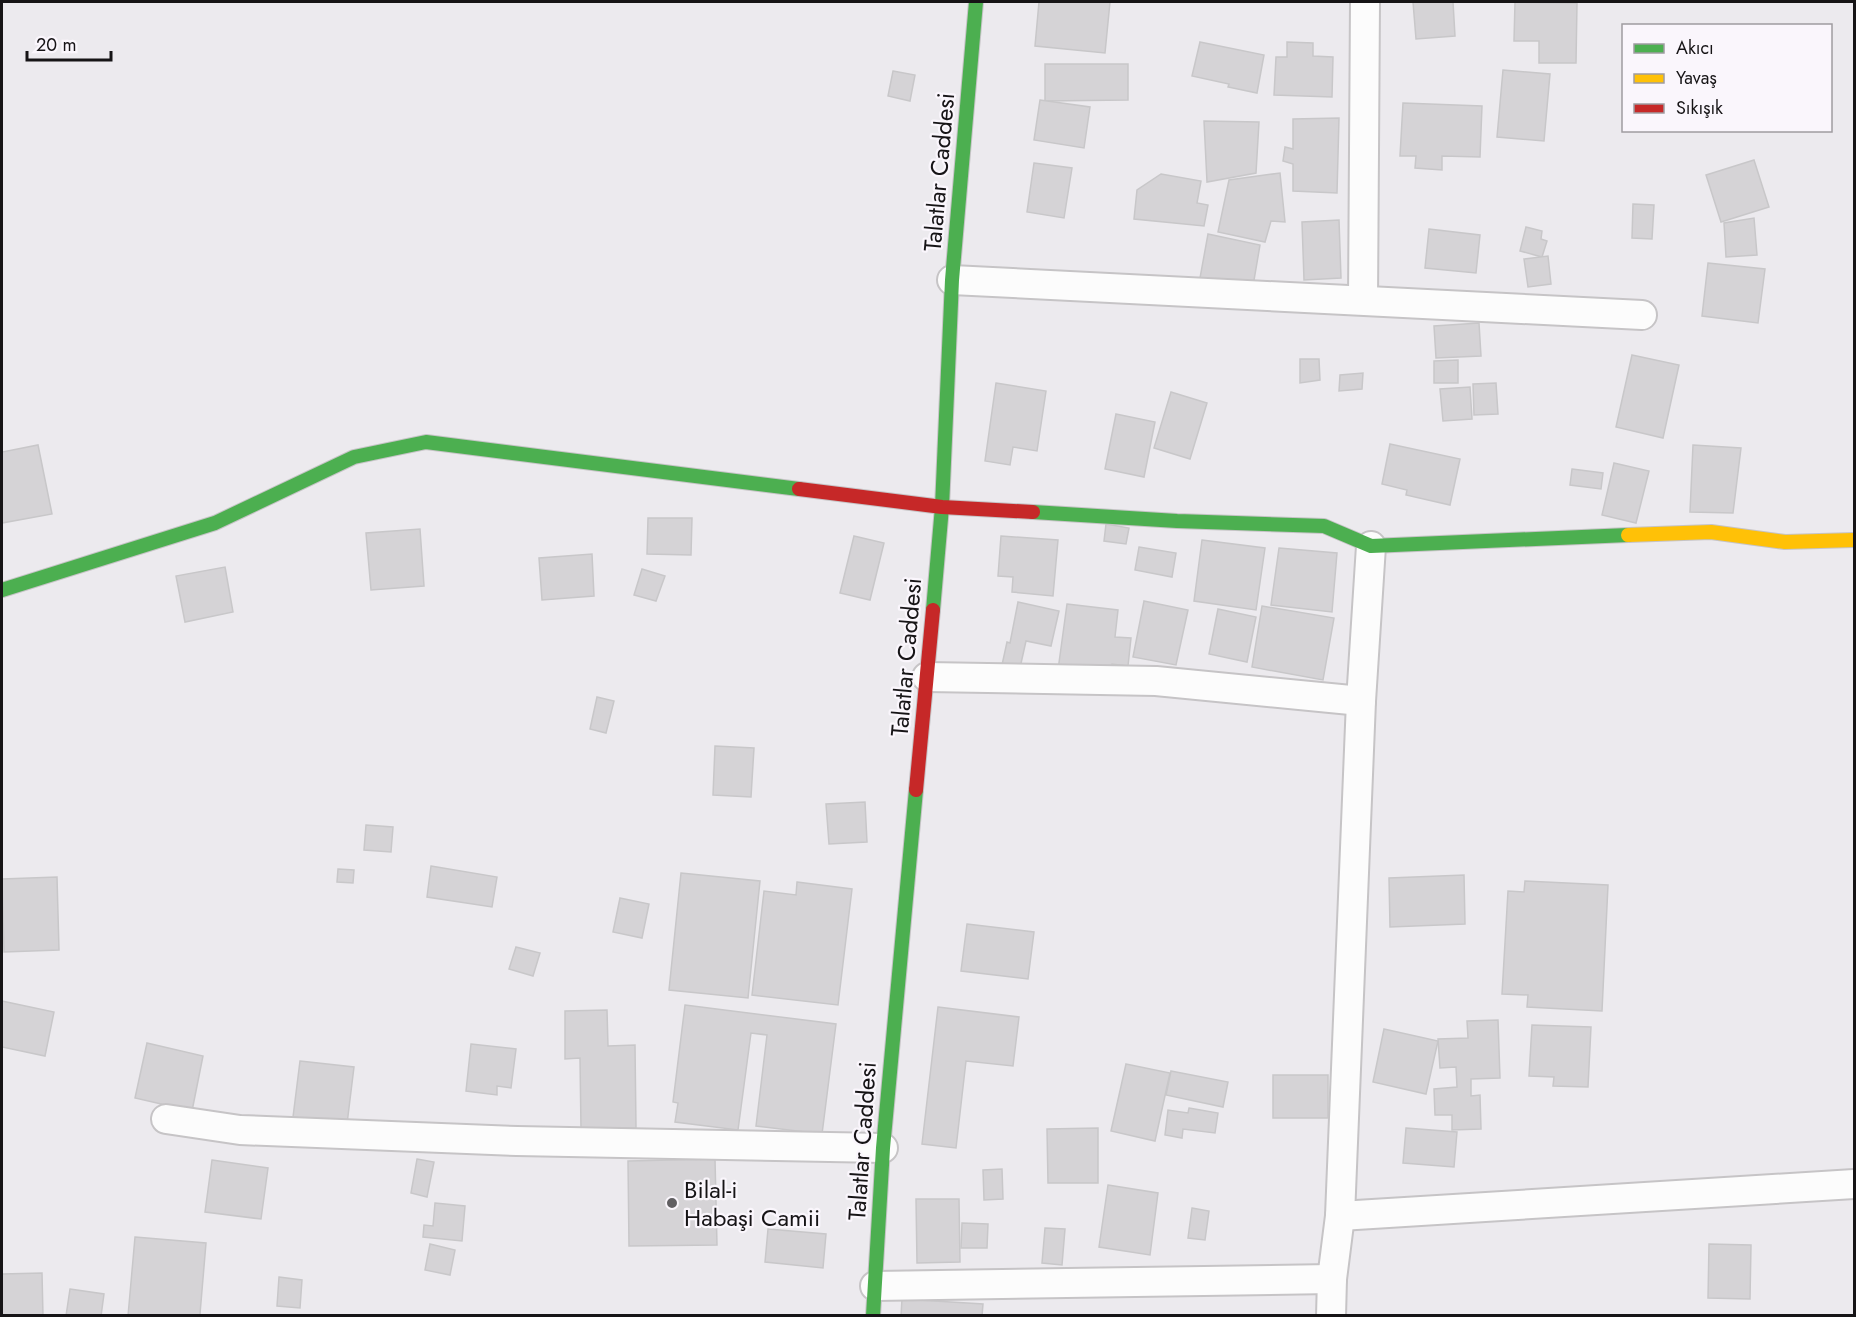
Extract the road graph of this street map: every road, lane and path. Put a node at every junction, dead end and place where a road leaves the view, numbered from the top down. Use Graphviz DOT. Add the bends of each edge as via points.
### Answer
graph roads {
  1 [pos="976,2"];
  2 [pos="1365,2"];
  3 [pos="952,280"];
  4 [pos="1363,300"];
  5 [pos="1642,315"];
  6 [pos="942,507"];
  7 [pos="1854,540"];
  8 [pos="1371,546"];
  9 [pos="2,590"];
  10 [pos="927,677"];
  11 [pos="1361,701"];
  12 [pos="165,1119"];
  13 [pos="883,1148"];
  14 [pos="1854,1184"];
  15 [pos="1340,1216"];
  16 [pos="1332,1279"];
  17 [pos="874,1286"];
  18 [pos="873,1316"];
  19 [pos="1331,1316"];
  1 -- 3 [label="street, Talatlar Caddesi"];
  2 -- 4 [label="street"];
  3 -- 4 [label="street"];
  3 -- 6 [label="street, Talatlar Caddesi"];
  4 -- 5 [label="street"];
  6 -- 8 [label="street" via="1324,526"];
  6 -- 9 [label="street" via="426,442 354,457 215,524"];
  6 -- 10 [label="street, Talatlar Caddesi"];
  7 -- 8 [label="street" via="1785,542 1711,532"];
  8 -- 11 [label="street"];
  10 -- 11 [label="street" via="1156,681"];
  10 -- 13 [label="street, Talatlar Caddesi"];
  11 -- 15 [label="street"];
  12 -- 13 [label="street" via="240,1130 517,1141"];
  13 -- 17 [label="street, Talatlar Caddesi"];
  14 -- 15 [label="street"];
  15 -- 16 [label="street"];
  16 -- 17 [label="street"];
  16 -- 19 [label="street"];
  17 -- 18 [label="street, Talatlar Caddesi"];
}
